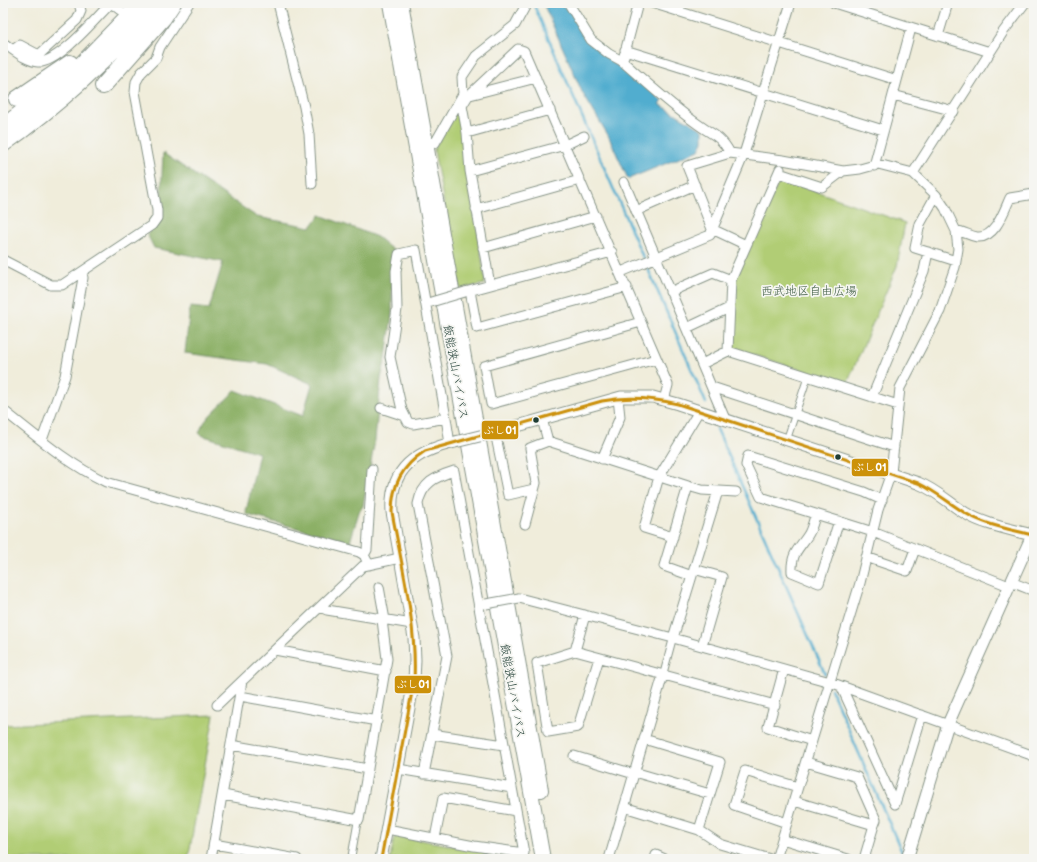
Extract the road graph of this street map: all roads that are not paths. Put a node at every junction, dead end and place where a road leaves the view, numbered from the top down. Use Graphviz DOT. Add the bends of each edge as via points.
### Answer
graph roads {
  1 [pos="79,3"];
  2 [pos="111,3"];
  3 [pos="136,3"];
  4 [pos="141,3"];
  5 [pos="158,3"];
  6 [pos="173,3"];
  7 [pos="189,3"];
  8 [pos="278,3"];
  9 [pos="390,3"];
  10 [pos="401,3"];
  11 [pos="527,3"];
  12 [pos="571,3"];
  13 [pos="638,3"];
  14 [pos="652,3"];
  15 [pos="792,3"];
  16 [pos="834,3"];
  17 [pos="948,3"];
  18 [pos="1025,3"];
  19 [pos="120,10"];
  20 [pos="911,28"];
  21 [pos="938,36"];
  22 [pos="153,40"];
  23 [pos="3,43"];
  24 [pos="779,43"];
  25 [pos="160,47"];
  26 [pos="13,50"];
  27 [pos="625,50"];
  28 [pos="990,52"];
  29 [pos="622,62"];
  30 [pos="536,78"];
  31 [pos="897,80"];
  32 [pos="103,86"];
  33 [pos="764,93"];
  34 [pos="893,95"];
  35 [pos="468,96"];
  36 [pos="16,99"];
  37 [pos="550,110"];
  38 [pos="954,110"];
  39 [pos="3,127"];
  40 [pos="883,130"];
  41 [pos="467,133"];
  42 [pos="584,136"];
  43 [pos="3,144"];
  44 [pos="565,145"];
  45 [pos="426,146"];
  46 [pos="730,153"];
  47 [pos="744,154"];
  48 [pos="783,160"];
  49 [pos="874,166"];
  50 [pos="470,171"];
  51 [pos="843,171"];
  52 [pos="779,173"];
  53 [pos="913,173"];
  54 [pos="580,180"];
  55 [pos="624,182"];
  56 [pos="312,184"];
  57 [pos="695,185"];
  58 [pos="1034,194"];
  59 [pos="936,195"];
  60 [pos="476,209"];
  61 [pos="636,211"];
  62 [pos="596,216"];
  63 [pos="712,229"];
  64 [pos="956,231"];
  65 [pos="746,245"];
  66 [pos="483,248"];
  67 [pos="612,252"];
  68 [pos="928,252"];
  69 [pos="653,258"];
  70 [pos="3,260"];
  71 [pos="956,261"];
  72 [pos="621,272"];
  73 [pos="82,273"];
  74 [pos="731,280"];
  75 [pos="490,285"];
  76 [pos="627,287"];
  77 [pos="468,291"];
  78 [pos="670,292"];
  79 [pos="428,303"];
  80 [pos="729,308"];
  81 [pos="641,322"];
  82 [pos="687,328"];
  83 [pos="728,351"];
  84 [pos="656,359"];
  85 [pos="702,364"];
  86 [pos="808,376"];
  87 [pos="712,388"];
  88 [pos="872,396"];
  89 [pos="618,398"];
  90 [pos="664,400"];
  91 [pos="898,405"];
  92 [pos="381,408"];
  93 [pos="3,410"];
  94 [pos="699,411"];
  95 [pos="795,414"];
  96 [pos="405,416"];
  97 [pos="446,418"];
  98 [pos="542,419"];
  99 [pos="725,419"];
  100 [pos="494,432"];
  101 [pos="787,439"];
  102 [pos="42,440"];
  103 [pos="548,441"];
  104 [pos="452,443"];
  105 [pos="894,446"];
  106 [pos="602,459"];
  107 [pos="372,469"];
  108 [pos="891,473"];
  109 [pos="659,477"];
  110 [pos="688,486"];
  111 [pos="534,489"];
  112 [pos="718,491"];
  113 [pos="736,492"];
  114 [pos="882,500"];
  115 [pos="816,514"];
  116 [pos="839,521"];
  117 [pos="525,524"];
  118 [pos="873,532"];
  119 [pos="1033,533"];
  120 [pos="673,537"];
  121 [pos="915,548"];
  122 [pos="364,555"];
  123 [pos="866,557"];
  124 [pos="400,558"];
  125 [pos="369,565"];
  126 [pos="693,572"];
  127 [pos="1010,584"];
  128 [pos="379,587"];
  129 [pos="1034,591"];
  130 [pos="482,606"];
  131 [pos="320,607"];
  132 [pos="585,615"];
  133 [pos="384,620"];
  134 [pos="412,624"];
  135 [pos="674,638"];
  136 [pos="702,646"];
  137 [pos="275,650"];
  138 [pos="575,652"];
  139 [pos="599,658"];
  140 [pos="784,669"];
  141 [pos="386,671"];
  142 [pos="663,675"];
  143 [pos="242,681"];
  144 [pos="830,682"];
  145 [pos="841,686"];
  146 [pos="240,696"];
  147 [pos="217,705"];
  148 [pos="775,705"];
  149 [pos="922,715"];
  150 [pos="377,721"];
  151 [pos="948,724"];
  152 [pos="432,734"];
  153 [pos="644,739"];
  154 [pos="812,741"];
  155 [pos="231,745"];
  156 [pos="504,745"];
  157 [pos="574,756"];
  158 [pos="1034,756"];
  159 [pos="806,762"];
  160 [pos="368,769"];
  161 [pos="398,769"];
  162 [pos="634,773"];
  163 [pos="424,774"];
  164 [pos="798,787"];
  165 [pos="512,788"];
  166 [pos="710,794"];
  167 [pos="223,795"];
  168 [pos="794,801"];
  169 [pos="624,807"];
  170 [pos="516,811"];
  171 [pos="358,819"];
  172 [pos="787,823"];
  173 [pos="874,825"];
  174 [pos="387,829"];
  175 [pos="699,830"];
  176 [pos="435,838"];
  177 [pos="782,839"];
  178 [pos="214,844"];
  179 [pos="907,857"];
  180 [pos="212,859"];
  181 [pos="297,859"];
  182 [pos="351,859"];
  183 [pos="382,859"];
  184 [pos="543,859"];
  185 [pos="553,859"];
  186 [pos="608,859"];
  187 [pos="655,859"];
  188 [pos="665,859"];
  189 [pos="770,859"];
  190 [pos="776,859"];
  191 [pos="848,859"];
  192 [pos="864,859"];
  1 -- 26 [label="street" via="81,11 77,20 41,53 37,54 20,45"];
  2 -- 19 [label="street"];
  2 -- 26 [label="street" via="75,40 49,60 30,60"];
  3 -- 36 [label="highway" via="93,45"];
  4 -- 39 [label="highway" via="76,70"];
  5 -- 43 [label="highway" via="85,80"];
  6 -- 32 [label="highway" via="163,18"];
  7 -- 25 [label="street"];
  8 -- 56 [label="street" via="304,107 309,134"];
  9 -- 184 [label="highway, 飯能狭山バイパス"];
  10 -- 45 [label="highway, 飯能狭山バイパス"];
  11 -- 45 [label="street" via="515,24 476,56 462,77 463,94 436,143"];
  12 -- 29 [label="street" via="569,4 591,40"];
  13 -- 27 [label="street"];
  14 -- 24 [label="street"];
  15 -- 24 [label="street"];
  16 -- 20 [label="street"];
  17 -- 21 [label="street"];
  18 -- 28 [label="street"];
  20 -- 21 [label="street"];
  20 -- 31 [label="street"];
  21 -- 28 [label="street"];
  22 -- 25 [label="street"];
  23 -- 26 [label="street"];
  24 -- 31 [label="street"];
  24 -- 33 [label="street"];
  25 -- 73 [label="street" via="156,58 141,73 136,82 135,92 157,218 152,225"];
  27 -- 29 [label="street"];
  27 -- 33 [label="street"];
  28 -- 38 [label="street"];
  29 -- 46 [label="street" via="699,126 718,136"];
  30 -- 35 [label="street"];
  30 -- 35 [label="street" via="524,51 518,49"];
  30 -- 37 [label="street"];
  31 -- 34 [label="street"];
  33 -- 40 [label="street"];
  33 -- 47 [label="street"];
  34 -- 38 [label="street"];
  34 -- 40 [label="street"];
  35 -- 41 [label="street" via="462,106"];
  37 -- 41 [label="street"];
  37 -- 44 [label="street"];
  38 -- 53 [label="street"];
  40 -- 49 [label="street"];
  41 -- 50 [label="street"];
  42 -- 44 [label="street"];
  44 -- 50 [label="street"];
  44 -- 54 [label="street"];
  45 -- 185 [label="highway, 飯能狭山バイパス"];
  46 -- 47 [label="street"];
  46 -- 57 [label="street" via="687,166"];
  47 -- 48 [label="street"];
  47 -- 63 [label="street"];
  48 -- 51 [label="street"];
  48 -- 52 [label="street"];
  49 -- 51 [label="street"];
  49 -- 53 [label="street" via="878,164"];
  50 -- 60 [label="street"];
  51 -- 52 [label="street" via="822,187"];
  52 -- 65 [label="street"];
  53 -- 59 [label="street"];
  54 -- 60 [label="street"];
  54 -- 62 [label="street"];
  55 -- 61 [label="street"];
  57 -- 61 [label="street"];
  57 -- 63 [label="street"];
  58 -- 64 [label="street" via="1010,198 1000,220 984,237"];
  59 -- 64 [label="street"];
  59 -- 68 [label="street" via="920,224 915,248"];
  60 -- 66 [label="street"];
  61 -- 69 [label="street"];
  62 -- 66 [label="street"];
  62 -- 67 [label="street"];
  63 -- 65 [label="street"];
  63 -- 69 [label="street" via="710,235"];
  64 -- 71 [label="street"];
  65 -- 74 [label="street"];
  66 -- 75 [label="street"];
  67 -- 72 [label="street"];
  67 -- 75 [label="street"];
  68 -- 71 [label="street"];
  68 -- 88 [label="street" via="924,271"];
  69 -- 72 [label="street"];
  69 -- 78 [label="street"];
  70 -- 73 [label="street" via="51,285 62,285"];
  71 -- 91 [label="street" via="940,311 900,388"];
  72 -- 76 [label="street"];
  73 -- 102 [label="street" via="65,376"];
  74 -- 78 [label="street" via="713,273"];
  74 -- 80 [label="street"];
  75 -- 77 [label="street"];
  76 -- 77 [label="street" via="476,328"];
  76 -- 81 [label="street"];
  77 -- 79 [label="street, bridge"];
  78 -- 82 [label="street"];
  79 -- 96 [label="street" via="416,250 399,254 396,271 397,309 390,357"];
  79 -- 97 [label="street"];
  80 -- 82 [label="street"];
  80 -- 83 [label="street"];
  81 -- 84 [label="street"];
  81 -- 84 [label="street" via="484,366 491,404"];
  82 -- 85 [label="street"];
  83 -- 85 [label="street"];
  83 -- 86 [label="street"];
  84 -- 90 [label="street" via="668,385"];
  85 -- 87 [label="street"];
  86 -- 88 [label="street"];
  86 -- 95 [label="street"];
  87 -- 95 [label="street"];
  87 -- 99 [label="street"];
  88 -- 91 [label="street"];
  89 -- 90 [label="street" via="643,396"];
  89 -- 98 [label="street"];
  89 -- 106 [label="street" via="620,416"];
  90 -- 94 [label="street"];
  91 -- 105 [label="street"];
  92 -- 96 [label="street"];
  93 -- 102 [label="street"];
  94 -- 99 [label="street"];
  94 -- 109 [label="street"];
  95 -- 101 [label="street"];
  95 -- 105 [label="street"];
  96 -- 97 [label="street" via="408,422 413,424"];
  97 -- 104 [label="street"];
  98 -- 100 [label="street"];
  98 -- 103 [label="street"];
  99 -- 101 [label="street"];
  100 -- 104 [label="street, bridge"];
  100 -- 111 [label="street" via="508,494"];
  101 -- 108 [label="street"];
  102 -- 122 [label="street" via="87,473 106,482"];
  103 -- 106 [label="street"];
  103 -- 111 [label="street" via="530,448 536,477"];
  104 -- 124 [label="street" via="417,456 406,465 397,479 392,503"];
  105 -- 108 [label="street"];
  106 -- 109 [label="street"];
  107 -- 122 [label="street"];
  108 -- 114 [label="street"];
  108 -- 119 [label="street" via="930,488 964,513"];
  109 -- 110 [label="street"];
  109 -- 120 [label="street" via="644,528"];
  110 -- 112 [label="street"];
  110 -- 120 [label="street"];
  111 -- 117 [label="street"];
  112 -- 113 [label="street"];
  112 -- 126 [label="street"];
  114 -- 115 [label="street" via="748,456 746,465 761,497"];
  114 -- 118 [label="street"];
  115 -- 116 [label="street"];
  115 -- 116 [label="street" via="808,535 796,549 791,564 792,572 819,583"];
  116 -- 118 [label="street"];
  118 -- 121 [label="street"];
  118 -- 123 [label="street"];
  119 -- 127 [label="street"];
  120 -- 126 [label="street" via="664,566"];
  121 -- 123 [label="street" via="907,571"];
  121 -- 127 [label="street"];
  122 -- 125 [label="street"];
  123 -- 144 [label="street"];
  124 -- 125 [label="street"];
  124 -- 134 [label="street"];
  125 -- 131 [label="street" via="363,566"];
  126 -- 135 [label="street"];
  126 -- 136 [label="street" via="722,577"];
  127 -- 129 [label="street"];
  127 -- 151 [label="street"];
  128 -- 133 [label="street"];
  130 -- 132 [label="street, bridge" via="519,598"];
  130 -- 152 [label="street" via="454,471 439,476 427,484 418,504 447,656"];
  130 -- 156 [label="street"];
  131 -- 133 [label="street"];
  131 -- 137 [label="street"];
  132 -- 135 [label="street"];
  132 -- 138 [label="street"];
  133 -- 134 [label="street"];
  133 -- 141 [label="street"];
  134 -- 161 [label="street" via="415,672"];
  135 -- 136 [label="street"];
  135 -- 142 [label="street"];
  136 -- 140 [label="street"];
  137 -- 141 [label="street"];
  137 -- 143 [label="street"];
  138 -- 139 [label="street"];
  138 -- 139 [label="street" via="537,663 548,732 578,727"];
  139 -- 142 [label="street"];
  140 -- 144 [label="street"];
  140 -- 148 [label="street"];
  141 -- 150 [label="street"];
  142 -- 148 [label="street"];
  142 -- 153 [label="street"];
  143 -- 146 [label="street"];
  143 -- 147 [label="street"];
  144 -- 145 [label="street"];
  144 -- 154 [label="street"];
  145 -- 149 [label="street"];
  145 -- 149 [label="street" via="895,804"];
  146 -- 150 [label="street"];
  146 -- 155 [label="street"];
  148 -- 154 [label="street" via="768,728"];
  149 -- 151 [label="street"];
  150 -- 160 [label="street"];
  151 -- 158 [label="street"];
  151 -- 179 [label="street"];
  152 -- 156 [label="street"];
  152 -- 163 [label="street"];
  153 -- 162 [label="street"];
  153 -- 166 [label="street" via="720,762"];
  154 -- 159 [label="street"];
  155 -- 160 [label="street"];
  155 -- 167 [label="street"];
  156 -- 165 [label="street"];
  157 -- 162 [label="street"];
  159 -- 164 [label="street"];
  159 -- 173 [label="street" via="857,777 876,820"];
  160 -- 171 [label="street"];
  161 -- 163 [label="street"];
  161 -- 174 [label="street"];
  162 -- 166 [label="street"];
  162 -- 169 [label="street"];
  163 -- 165 [label="street"];
  164 -- 168 [label="street"];
  164 -- 172 [label="street" via="745,771 734,805"];
  165 -- 170 [label="street"];
  166 -- 175 [label="street"];
  167 -- 171 [label="street"];
  167 -- 178 [label="street"];
  168 -- 172 [label="street"];
  168 -- 173 [label="street"];
  169 -- 175 [label="street"];
  169 -- 186 [label="street"];
  170 -- 176 [label="street" via="443,798"];
  170 -- 176 [label="street" via="524,853"];
  171 -- 182 [label="street"];
  172 -- 177 [label="street"];
  173 -- 192 [label="street"];
  174 -- 176 [label="street"];
  174 -- 183 [label="street"];
  175 -- 189 [label="street" via="720,844"];
  177 -- 190 [label="street"];
  177 -- 191 [label="street"];
  178 -- 180 [label="street"];
  178 -- 181 [label="street"];
  187 -- 188 [label="street" via="656,855"];
}
